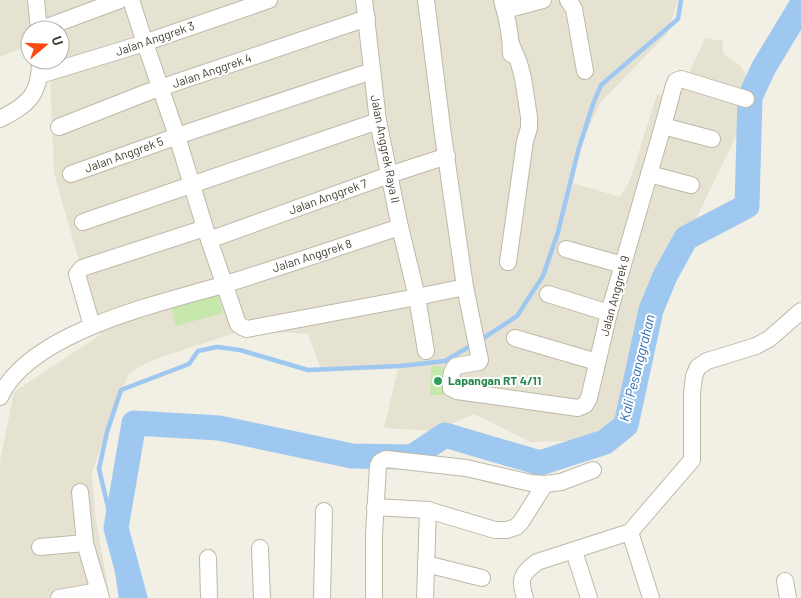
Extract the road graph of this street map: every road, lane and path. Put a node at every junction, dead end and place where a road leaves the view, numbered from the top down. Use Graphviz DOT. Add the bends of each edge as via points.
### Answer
graph roads {
  1 [pos="36,0"];
  2 [pos="120,0"];
  3 [pos="131,0"];
  4 [pos="269,0"];
  5 [pos="364,0"];
  6 [pos="426,0"];
  7 [pos="542,0"];
  8 [pos="568,0"];
  9 [pos="504,5"];
  10 [pos="366,18"];
  11 [pos="38,20"];
  12 [pos="66,20"];
  13 [pos="144,43"];
  14 [pos="70,61"];
  15 [pos="40,70"];
  16 [pos="372,71"];
  17 [pos="585,71"];
  18 [pos="160,88"];
  19 [pos="746,99"];
  20 [pos="0,119"];
  21 [pos="378,121"];
  22 [pos="663,126"];
  23 [pos="59,127"];
  24 [pos="177,136"];
  25 [pos="712,139"];
  26 [pos="447,156"];
  27 [pos="71,174"];
  28 [pos="649,174"];
  29 [pos="389,175"];
  30 [pos="193,184"];
  31 [pos="691,185"];
  32 [pos="83,222"];
  33 [pos="400,227"];
  34 [pos="207,234"];
  35 [pos="566,249"];
  36 [pos="508,262"];
  37 [pos="623,265"];
  38 [pos="225,284"];
  39 [pos="465,287"];
  40 [pos="548,294"];
  41 [pos="417,297"];
  42 [pos="801,311"];
  43 [pos="609,313"];
  44 [pos="92,326"];
  45 [pos="515,338"];
  46 [pos="426,351"];
  47 [pos="598,362"];
  48 [pos="0,397"];
  49 [pos="593,470"];
  50 [pos="545,484"];
  51 [pos="80,492"];
  52 [pos="375,508"];
  53 [pos="428,510"];
  54 [pos="324,511"];
  55 [pos="630,532"];
  56 [pos="85,542"];
  57 [pos="40,547"];
  58 [pos="260,548"];
  59 [pos="574,550"];
  60 [pos="208,558"];
  61 [pos="426,564"];
  62 [pos="482,578"];
  63 [pos="785,581"];
  64 [pos="100,595"];
  65 [pos="59,598"];
  66 [pos="209,598"];
  67 [pos="262,598"];
  68 [pos="322,598"];
  69 [pos="374,598"];
  70 [pos="425,598"];
  71 [pos="525,598"];
  72 [pos="589,598"];
  73 [pos="651,598"];
  74 [pos="788,598"];
  1 -- 11 [label="street"];
  2 -- 12 [label="street"];
  3 -- 13 [label="street"];
  4 -- 13 [label="street, Jalan Anggrek 3"];
  5 -- 10 [label="street, Jalan Anggrek Raya II"];
  6 -- 26 [label="street"];
  7 -- 9 [label="street"];
  8 -- 17 [label="street" via="574,9"];
  9 -- 36 [label="street" via="525,141"];
  10 -- 16 [label="street, Jalan Anggrek Raya II"];
  10 -- 18 [label="street, Jalan Anggrek 4"];
  13 -- 14 [label="street, Jalan Anggrek 3"];
  13 -- 18 [label="street"];
  15 -- 20 [label="street" via="37,87 28,101"];
  16 -- 21 [label="street, Jalan Anggrek Raya II"];
  16 -- 24 [label="street, Jalan Anggrek 5"];
  18 -- 23 [label="street, Jalan Anggrek 4"];
  18 -- 24 [label="street"];
  19 -- 22 [label="street, Jalan Anggrek 9" via="680,79 674,85"];
  21 -- 29 [label="street, Jalan Anggrek Raya II"];
  21 -- 30 [label="street"];
  22 -- 25 [label="street"];
  22 -- 28 [label="street, Jalan Anggrek 9"];
  24 -- 27 [label="street, Jalan Anggrek 5"];
  24 -- 30 [label="street"];
  26 -- 29 [label="street, Jalan Anggrek 7"];
  26 -- 39 [label="street"];
  28 -- 31 [label="street"];
  28 -- 37 [label="street, Jalan Anggrek 9"];
  29 -- 33 [label="street, Jalan Anggrek Raya II"];
  29 -- 34 [label="street, Jalan Anggrek 7"];
  30 -- 32 [label="street"];
  30 -- 34 [label="street"];
  33 -- 38 [label="street, Jalan Anggrek 8"];
  33 -- 41 [label="street, Jalan Anggrek Raya II"];
  34 -- 38 [label="street"];
  34 -- 44 [label="street, Jalan Anggrek 7" via="82,268 77,274"];
  35 -- 37 [label="street"];
  37 -- 43 [label="street, Jalan Anggrek 9"];
  38 -- 41 [label="street" via="238,324 247,329"];
  38 -- 44 [label="street, Jalan Anggrek 8"];
  39 -- 41 [label="street"];
  39 -- 47 [label="street, Jalan Anggrek 9" via="477,350 452,372 451,388 456,391 578,408 589,398"];
  40 -- 43 [label="street"];
  41 -- 46 [label="street, Jalan Anggrek Raya II"];
  42 -- 55 [label="street" via="769,339 698,367 692,394 692,460"];
  43 -- 47 [label="street, Jalan Anggrek 9"];
  44 -- 48 [label="street, Jalan Anggrek 8" via="59,341 32,360 9,381"];
  45 -- 47 [label="street"];
  49 -- 50 [label="street" via="561,482"];
  50 -- 52 [label="street" via="466,468 386,459 378,466"];
  50 -- 53 [label="street" via="521,522 507,530 495,530"];
  51 -- 56 [label="street"];
  52 -- 53 [label="street"];
  52 -- 69 [label="street"];
  53 -- 61 [label="street"];
  54 -- 68 [label="street"];
  55 -- 59 [label="street"];
  55 -- 73 [label="street"];
  56 -- 57 [label="street"];
  56 -- 64 [label="street"];
  58 -- 67 [label="street"];
  59 -- 71 [label="street" via="537,562 524,573 521,580"];
  59 -- 72 [label="street"];
  60 -- 66 [label="street"];
  61 -- 62 [label="street"];
  61 -- 70 [label="street"];
  63 -- 74 [label="street"];
  64 -- 65 [label="street"];
}
